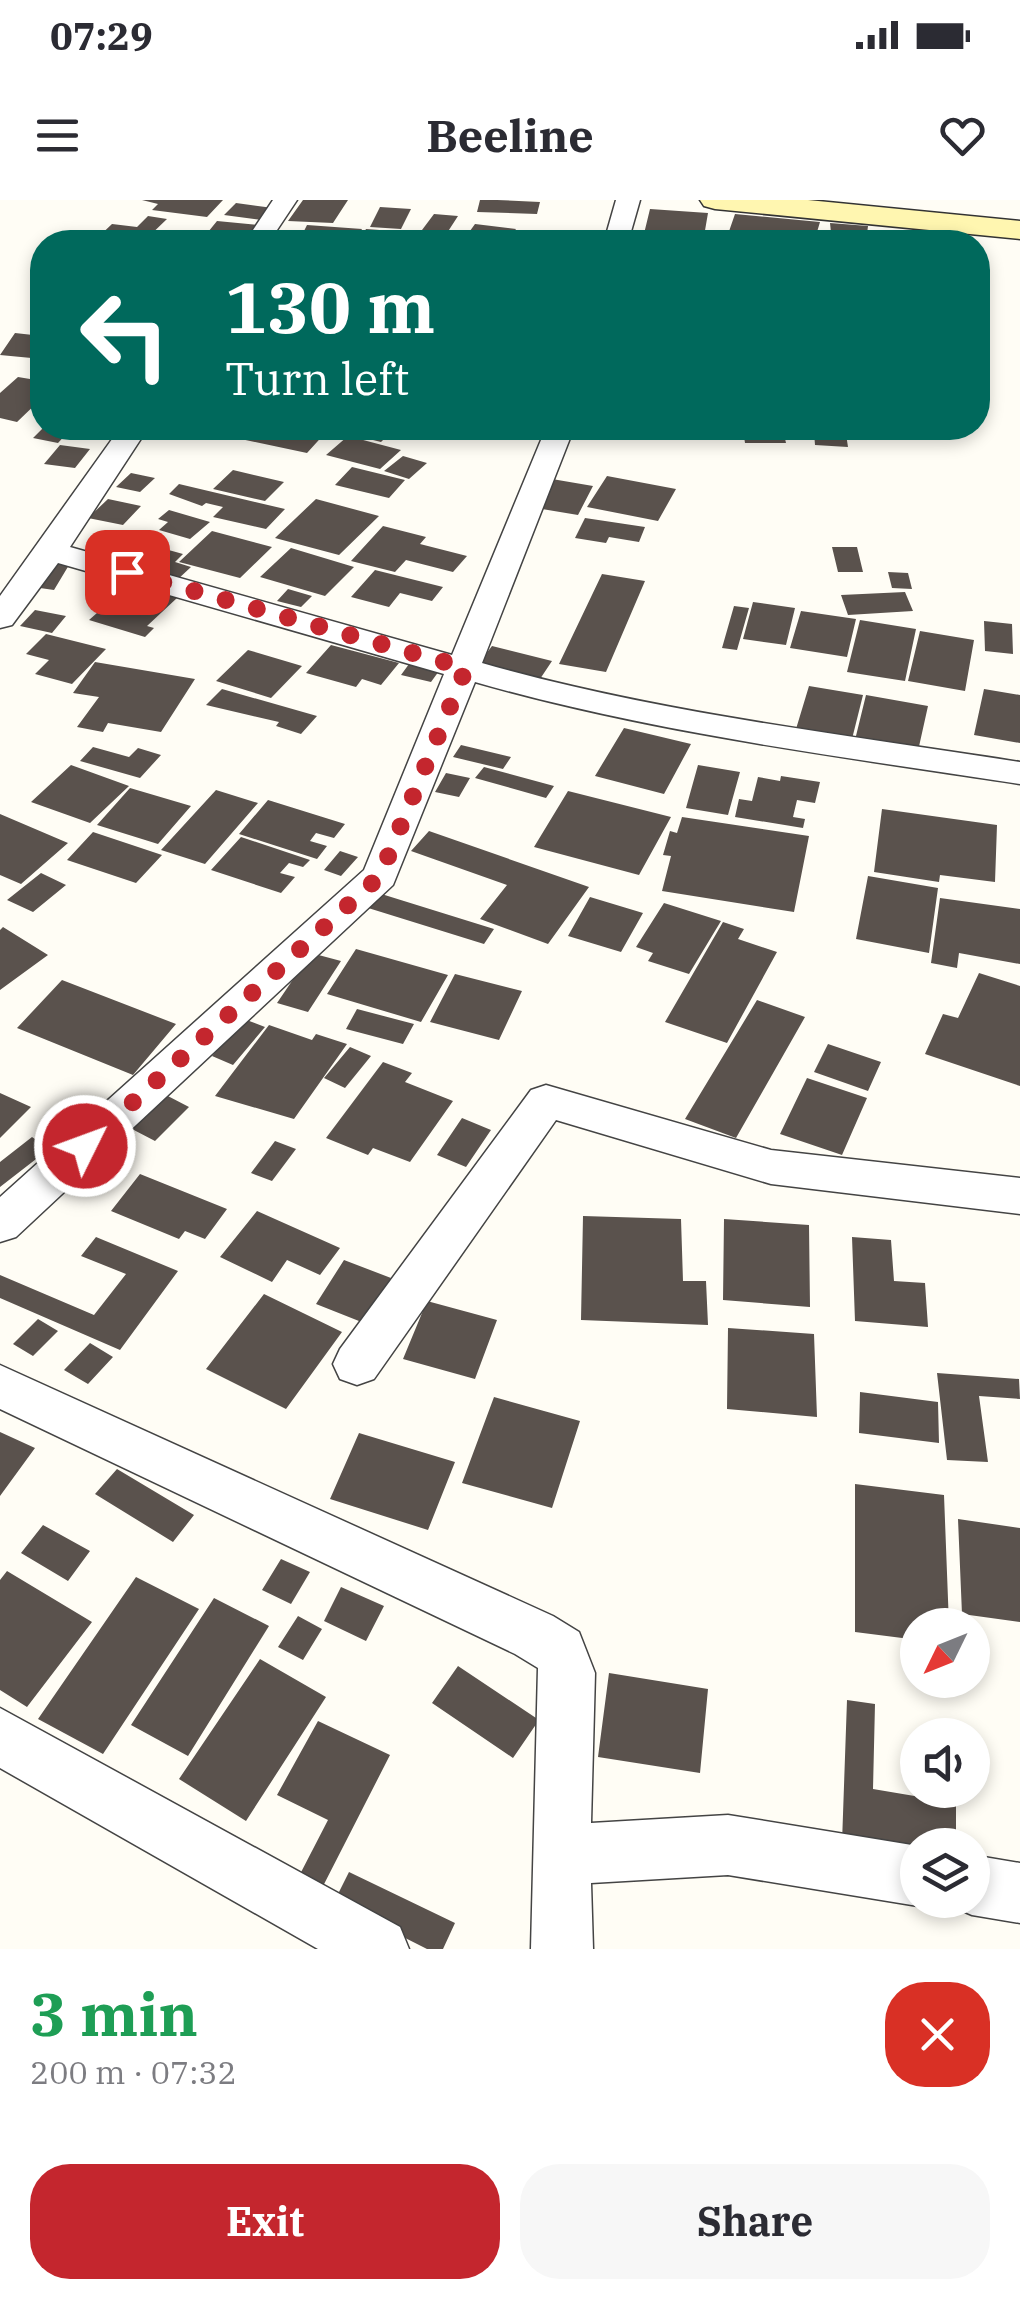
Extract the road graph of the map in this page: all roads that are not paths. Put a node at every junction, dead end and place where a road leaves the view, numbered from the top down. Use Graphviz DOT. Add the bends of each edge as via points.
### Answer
graph roads {
  1 [pos="286,200"];
  2 [pos="628,200"];
  3 [pos="715,200"];
  4 [pos="265,230"];
  5 [pos="619,230"];
  6 [pos="1020,230"];
  7 [pos="126,440"];
  8 [pos="555,440"];
  9 [pos="52,551"];
  10 [pos="0,618"];
  11 [pos="466,668"];
  12 [pos="1020,774"];
  13 [pos="1020,1196"];
  14 [pos="0,1224"];
  15 [pos="357,1364"];
  16 [pos="0,1386"];
  17 [pos="0,1736"];
  18 [pos="562,1855"];
  19 [pos="900,1873"];
  20 [pos="990,1889"];
  21 [pos="1020,1894"];
  22 [pos="378,1949"];
  23 [pos="562,1949"];
  1 -- 4 [label="street"];
  2 -- 5 [label="street"];
  3 -- 6 [label="street"];
  7 -- 9 [label="street"];
  8 -- 11 [label="street"];
  9 -- 10 [label="street"];
  9 -- 11 [label="street"];
  11 -- 12 [label="street" via="702,724"];
  11 -- 14 [label="street" via="380,876"];
  13 -- 15 [label="street" via="771,1167 546,1101"];
  16 -- 18 [label="street" via="560,1651 568,1673"];
  17 -- 22 [label="street"];
  18 -- 19 [label="street" via="728,1845"];
  18 -- 23 [label="street"];
  20 -- 21 [label="street"];
}
